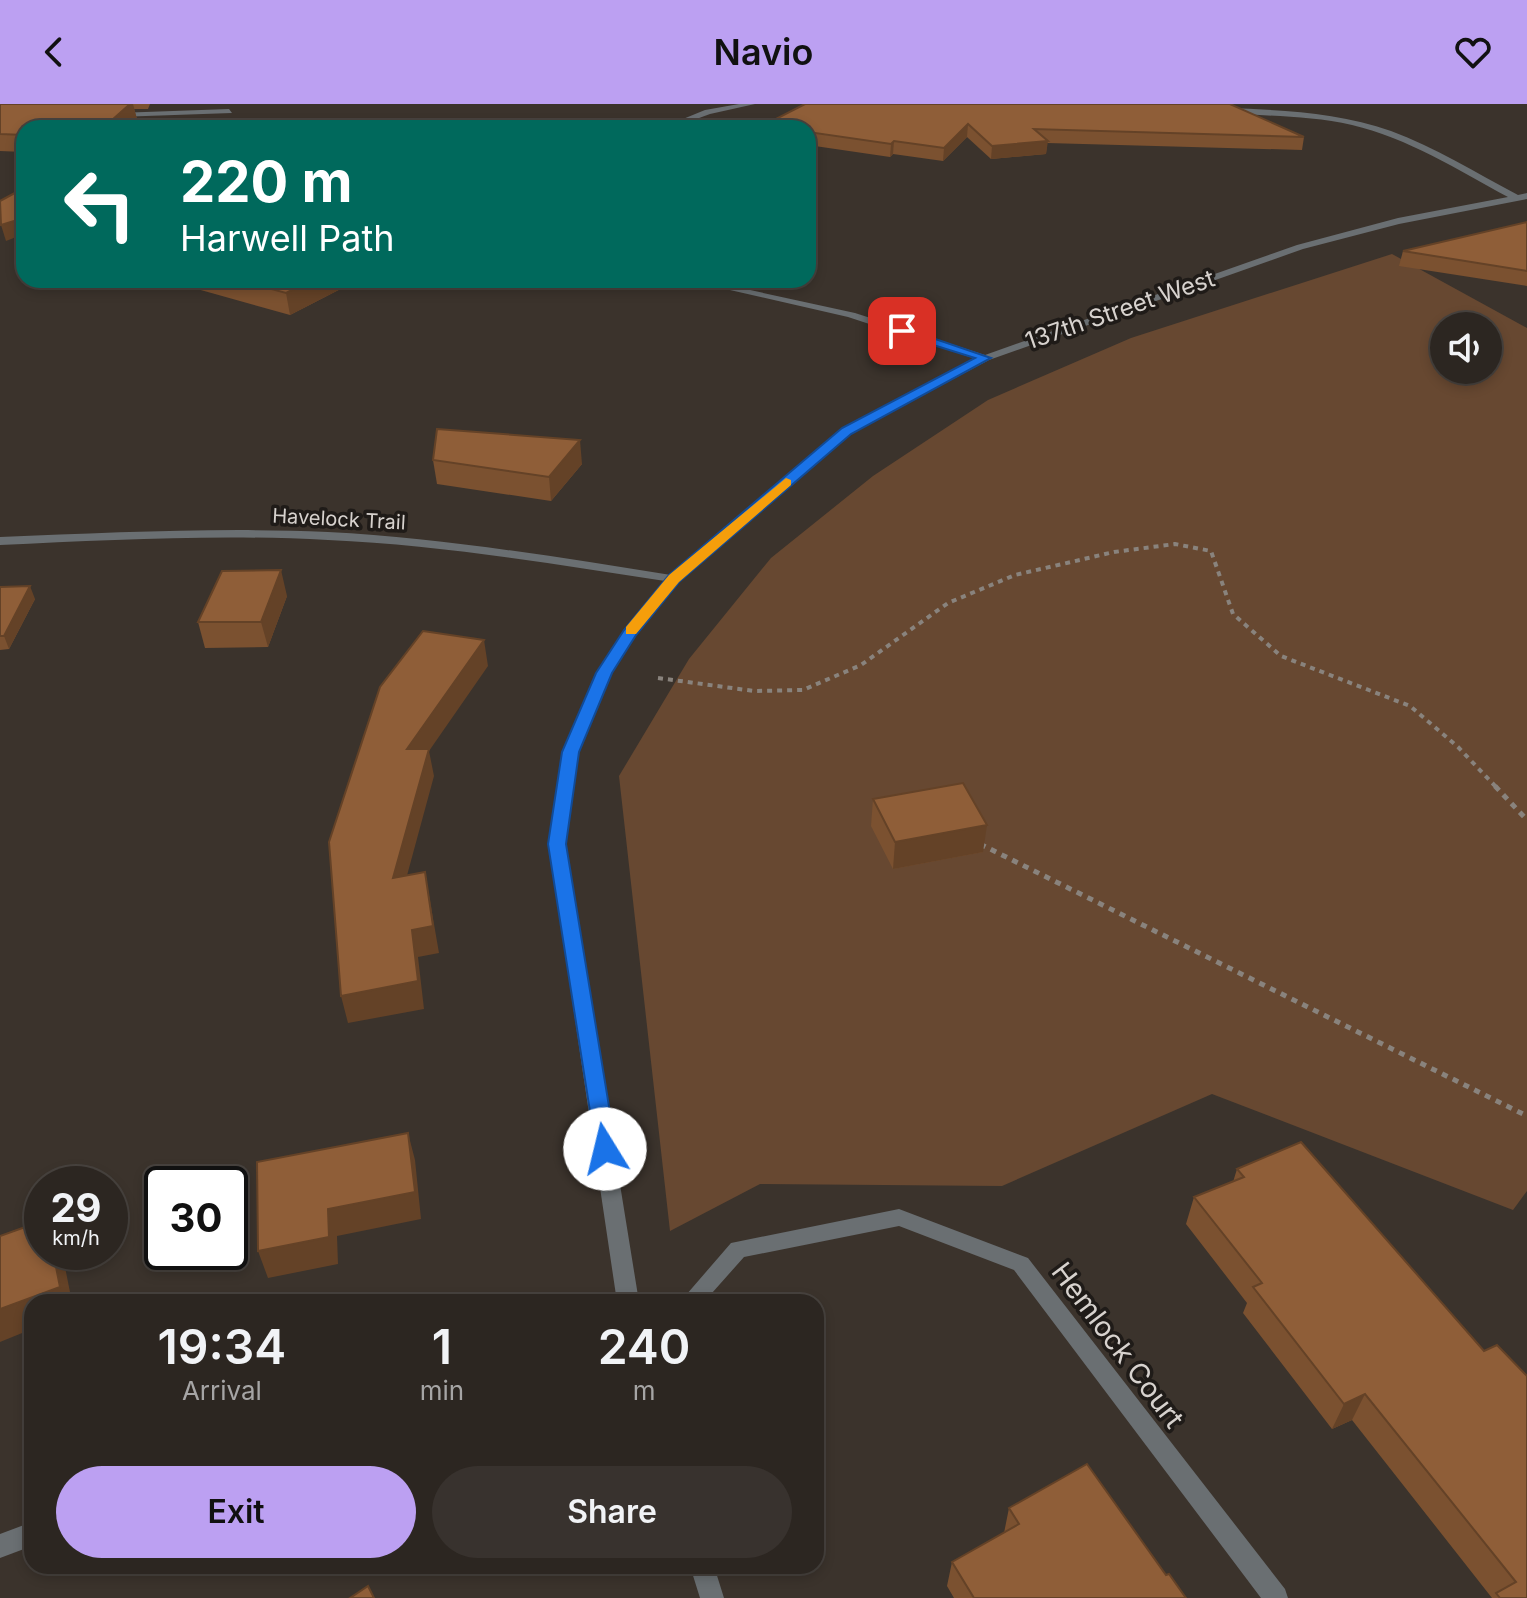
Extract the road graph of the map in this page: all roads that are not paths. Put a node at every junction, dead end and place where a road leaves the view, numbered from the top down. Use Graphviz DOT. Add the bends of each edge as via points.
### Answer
graph roads {
  1 [pos="751,104"];
  2 [pos="1223,110"];
  3 [pos="232,111"];
  4 [pos="112,115"];
  5 [pos="686,120"];
  6 [pos="1521,196"];
  7 [pos="728,288"];
  8 [pos="985,358"];
  9 [pos="0,541"];
  10 [pos="674,579"];
  11 [pos="627,1294"];
  12 [pos="698,1294"];
  13 [pos="24,1537"];
  14 [pos="0,1546"];
  15 [pos="704,1574"];
  16 [pos="712,1598"];
  17 [pos="1276,1598"];
  1 -- 5 [label="street"];
  2 -- 6 [label="street" via="1358,123"];
  3 -- 4 [label="street"];
  6 -- 8 [label="street, 137th Street West" via="1300,247"];
  7 -- 8 [label="street" via="851,315"];
  8 -- 10 [label="street, 137th Street West" via="847,431"];
  9 -- 10 [label="street, Havelock Trail" via="328,536 477,548"];
  10 -- 11 [label="street, 137th Street West" via="604,673 571,752 557,844"];
  12 -- 17 [label="street, Hemlock Court" via="738,1249 899,1217 1021,1264"];
  13 -- 14 [label="street"];
  15 -- 16 [label="street"];
}
